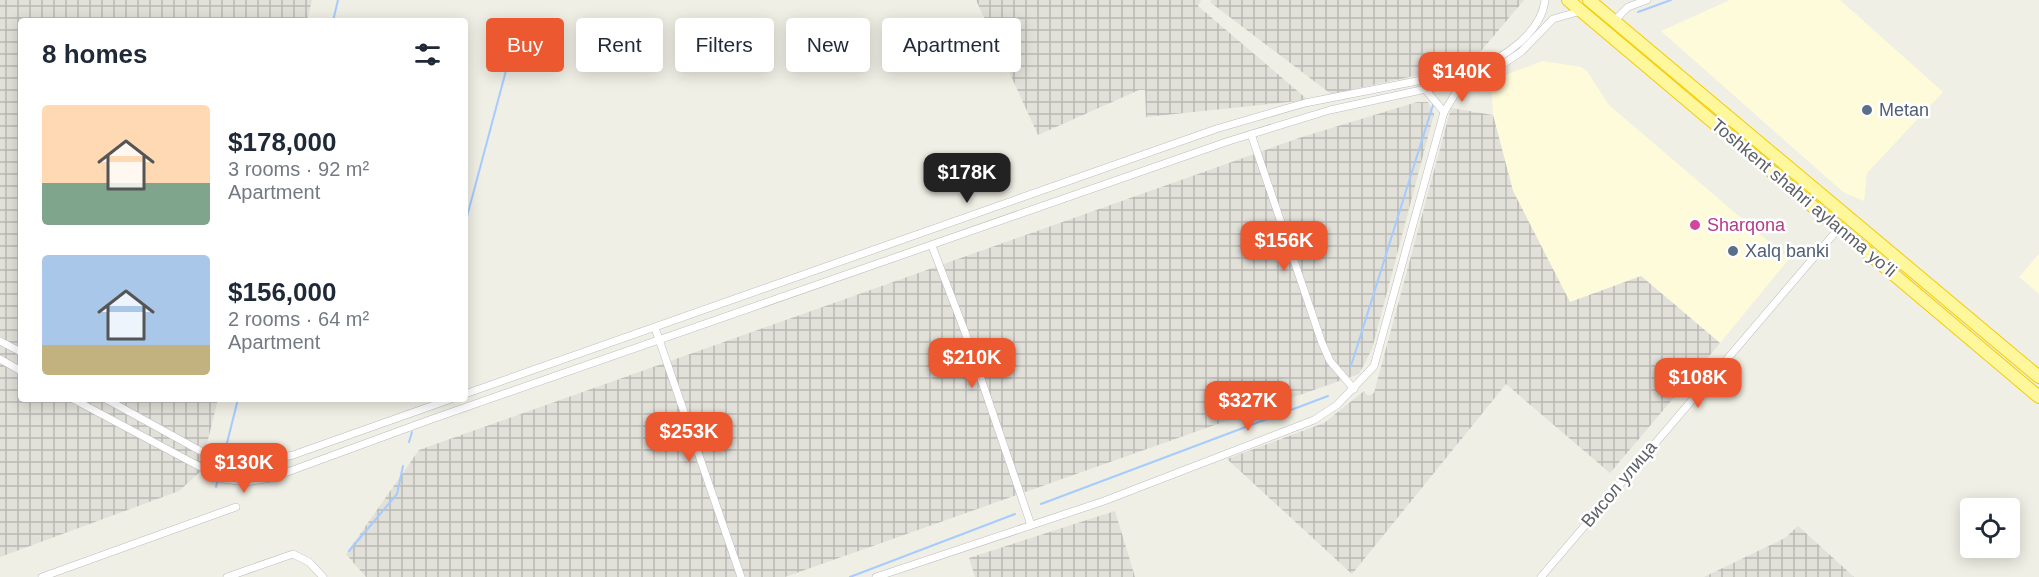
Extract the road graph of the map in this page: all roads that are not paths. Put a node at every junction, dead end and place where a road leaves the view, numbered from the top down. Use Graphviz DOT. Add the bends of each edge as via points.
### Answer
graph roads {
  1 [pos="1545,0"];
  2 [pos="1568,0"];
  3 [pos="1589,0"];
  4 [pos="1647,0"];
  5 [pos="1581,11"];
  6 [pos="1614,21"];
  7 [pos="1462,83"];
  8 [pos="1425,89"];
  9 [pos="1444,112"];
  10 [pos="1251,134"];
  11 [pos="1042,191"];
  12 [pos="1046,204"];
  13 [pos="1839,228"];
  14 [pos="932,246"];
  15 [pos="655,328"];
  16 [pos="0,341"];
  17 [pos="659,341"];
  18 [pos="18,350"];
  19 [pos="0,359"];
  20 [pos="18,369"];
  21 [pos="2039,376"];
  22 [pos="1354,389"];
  23 [pos="468,393"];
  24 [pos="2039,397"];
  25 [pos="79,402"];
  26 [pos="111,402"];
  27 [pos="442,402"];
  28 [pos="262,465"];
  29 [pos="266,480"];
  30 [pos="236,507"];
  31 [pos="1031,525"];
  32 [pos="42,577"];
  33 [pos="227,577"];
  34 [pos="323,577"];
  35 [pos="741,577"];
  36 [pos="876,577"];
  37 [pos="1541,577"];
  1 -- 11 [label="street" via="1541,15 1526,35 1485,65 1461,74 1305,103 1253,117"];
  2 -- 5 [label="highway, Toshkent shahri aylanma yoʻli"];
  3 -- 6 [label="highway, Toshkent shahri aylanma yoʻli"];
  4 -- 6 [label="street" via="1628,7"];
  5 -- 7 [label="street" via="1553,19 1512,60 1485,76"];
  5 -- 13 [label="highway, Toshkent shahri aylanma yoʻli"];
  6 -- 21 [label="highway, Toshkent shahri aylanma yoʻli"];
  7 -- 8 [label="street"];
  7 -- 9 [label="street"];
  8 -- 9 [label="street"];
  8 -- 10 [label="street"];
  9 -- 22 [label="street" via="1374,366"];
  10 -- 12 [label="street"];
  10 -- 22 [label="street" via="1322,343 1330,361"];
  11 -- 12 [label="street"];
  11 -- 15 [label="street"];
  12 -- 14 [label="street"];
  13 -- 24 [label="highway, Toshkent shahri aylanma yoʻli"];
  13 -- 37 [label="street, Висол улица"];
  14 -- 17 [label="street"];
  14 -- 31 [label="street"];
  15 -- 17 [label="street"];
  15 -- 23 [label="street"];
  16 -- 18 [label="street"];
  17 -- 29 [label="street"];
  17 -- 35 [label="street"];
  19 -- 20 [label="street"];
  22 -- 31 [label="street" via="1314,420"];
  25 -- 29 [label="street" via="224,479"];
  26 -- 28 [label="street" via="215,459"];
  27 -- 28 [label="street"];
  28 -- 29 [label="street"];
  30 -- 32 [label="street"];
  31 -- 36 [label="street"];
  33 -- 34 [label="street" via="293,554 309,562"];
}
